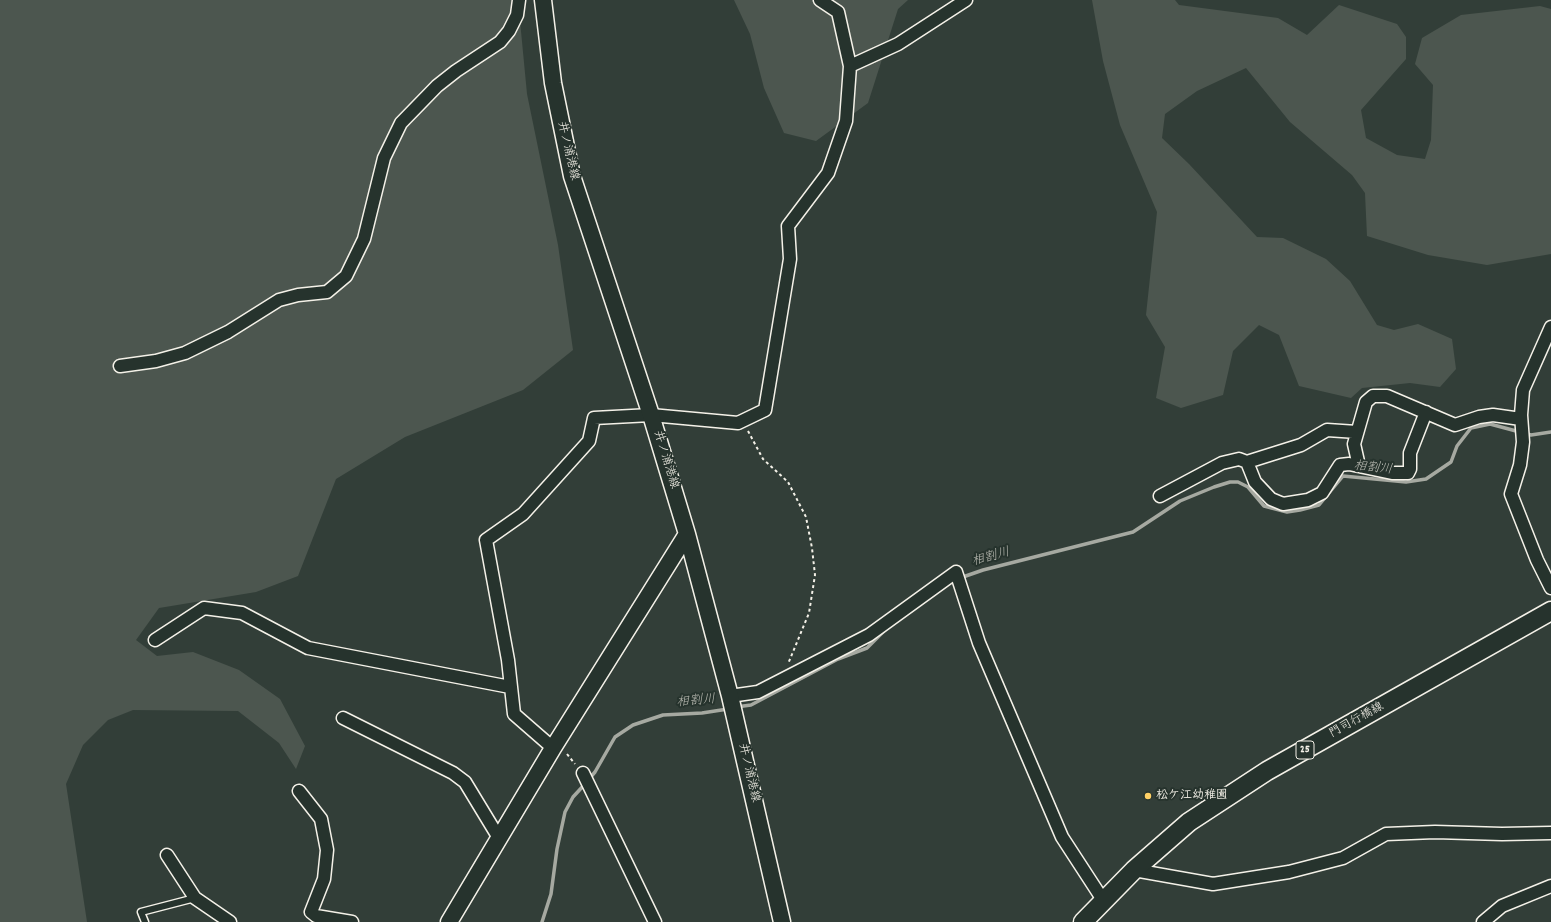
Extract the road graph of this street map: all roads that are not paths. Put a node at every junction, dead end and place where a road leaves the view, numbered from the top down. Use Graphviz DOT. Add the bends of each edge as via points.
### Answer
graph roads {
  1 [pos="519,0"];
  2 [pos="543,0"];
  3 [pos="820,0"];
  4 [pos="966,0"];
  5 [pos="850,66"];
  6 [pos="1551,327"];
  7 [pos="120,366"];
  8 [pos="1426,412"];
  9 [pos="651,415"];
  10 [pos="1521,419"];
  11 [pos="1357,432"];
  12 [pos="1246,462"];
  13 [pos="1359,466"];
  14 [pos="1160,496"];
  15 [pos="688,534"];
  16 [pos="1551,588"];
  17 [pos="1549,615"];
  18 [pos="155,640"];
  19 [pos="510,687"];
  20 [pos="730,696"];
  21 [pos="343,718"];
  22 [pos="555,745"];
  23 [pos="582,773"];
  24 [pos="299,791"];
  25 [pos="1551,833"];
  26 [pos="499,838"];
  27 [pos="167,855"];
  28 [pos="1134,870"];
  29 [pos="1551,886"];
  30 [pos="195,898"];
  31 [pos="1103,900"];
  32 [pos="145,922"];
  33 [pos="230,922"];
  34 [pos="352,922"];
  35 [pos="449,922"];
  36 [pos="655,922"];
  37 [pos="782,922"];
  38 [pos="1083,922"];
  39 [pos="1483,922"];
  1 -- 7 [label="street" via="517,15 500,42 456,70 401,123 384,158 364,239 346,276 327,292 279,300 228,332 185,353 156,361"];
  2 -- 9 [label="main road, 井ノ浦港線" via="553,83 572,176"];
  3 -- 5 [label="street" via="838,12"];
  4 -- 5 [label="street" via="898,44"];
  5 -- 9 [label="street" via="846,121 828,173 788,226 790,259 765,410 738,423"];
  6 -- 10 [label="street" via="1523,390"];
  8 -- 10 [label="street" via="1455,425 1493,415"];
  8 -- 11 [label="street" via="1387,396 1374,396 1366,402"];
  8 -- 13 [label="street" via="1410,453 1408,473 1392,473"];
  9 -- 15 [label="main road, 井ノ浦港線"];
  9 -- 19 [label="street" via="594,418 589,441 523,514 486,540 508,660"];
  10 -- 16 [label="street" via="1523,442 1520,465 1511,494"];
  11 -- 12 [label="street" via="1327,430 1301,445"];
  11 -- 13 [label="street" via="1354,444"];
  12 -- 13 [label="street" via="1255,482 1271,499 1283,504 1308,500 1322,494 1340,466"];
  12 -- 14 [label="street" via="1239,459 1222,463"];
  15 -- 20 [label="main road, 井ノ浦港線"];
  15 -- 22 [label="main road"];
  17 -- 28 [label="main road, 門司行橋線 / 25" via="1267,770 1188,822"];
  18 -- 19 [label="street" via="204,608 242,613 308,648"];
  19 -- 22 [label="street" via="514,714"];
  20 -- 31 [label="street" via="758,692 869,635 956,572 979,643 1062,837"];
  20 -- 37 [label="main road, 井ノ浦港線"];
  21 -- 26 [label="street" via="465,782"];
  22 -- 26 [label="main road"];
  23 -- 36 [label="street"];
  24 -- 34 [label="street" via="321,819 327,850 324,879 311,912 316,916"];
  25 -- 28 [label="street" via="1386,834 1343,858 1289,872 1213,884"];
  26 -- 35 [label="main road"];
  27 -- 30 [label="street"];
  28 -- 31 [label="main road, 門司行橋線 / 25"];
  29 -- 39 [label="street" via="1502,906"];
  30 -- 32 [label="lane" via="142,912"];
  30 -- 33 [label="street"];
  31 -- 38 [label="main road, 門司行橋線 / 25"];
}
